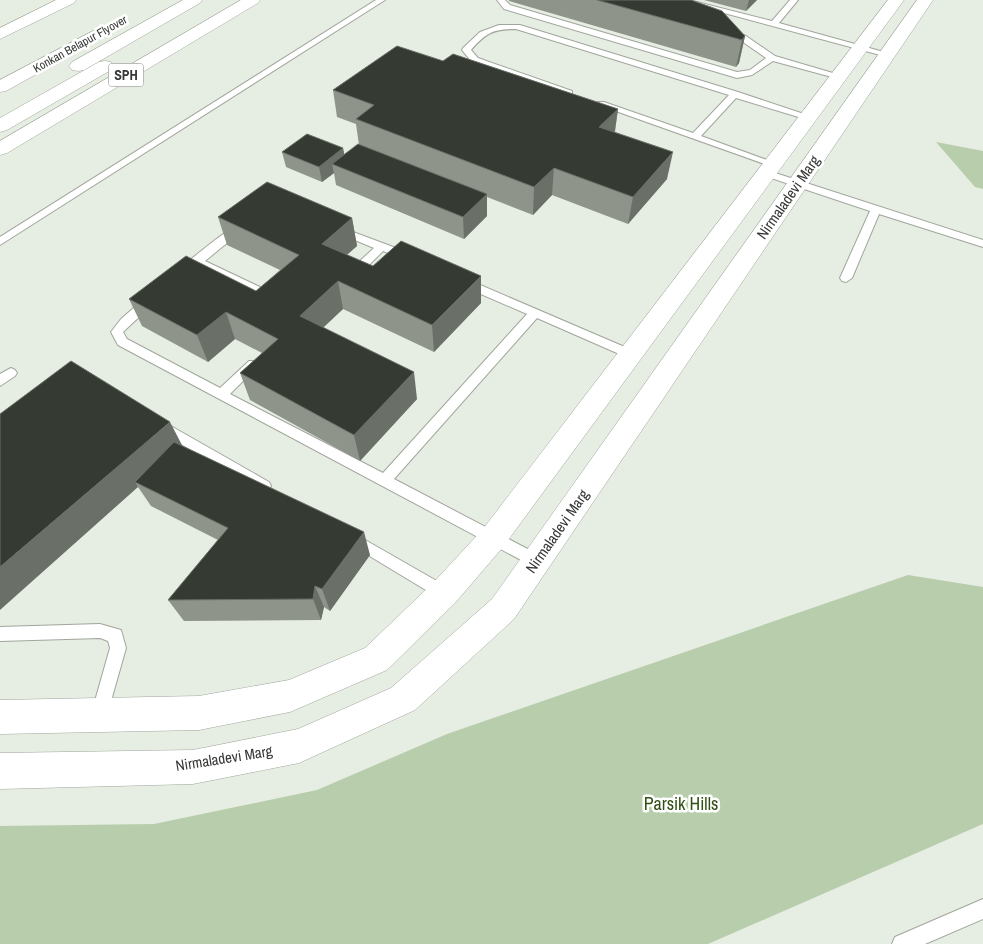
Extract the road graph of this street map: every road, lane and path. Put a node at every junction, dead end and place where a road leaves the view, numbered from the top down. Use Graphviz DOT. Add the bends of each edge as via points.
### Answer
graph roads {
  1 [pos="68,0"];
  2 [pos="194,0"];
  3 [pos="252,0"];
  4 [pos="381,0"];
  5 [pos="501,0"];
  6 [pos="794,0"];
  7 [pos="896,0"];
  8 [pos="924,0"];
  9 [pos="685,1"];
  10 [pos="212,4"];
  11 [pos="774,24"];
  12 [pos="113,26"];
  13 [pos="720,28"];
  14 [pos="0,34"];
  15 [pos="874,50"];
  16 [pos="772,58"];
  17 [pos="839,76"];
  18 [pos="0,87"];
  19 [pos="735,94"];
  20 [pos="576,95"];
  21 [pos="594,102"];
  22 [pos="0,109"];
  23 [pos="808,118"];
  24 [pos="0,126"];
  25 [pos="695,137"];
  26 [pos="0,149"];
  27 [pos="769,169"];
  28 [pos="797,184"];
  29 [pos="876,210"];
  30 [pos="246,222"];
  31 [pos="328,225"];
  32 [pos="0,242"];
  33 [pos="983,244"];
  34 [pos="382,246"];
  35 [pos="196,261"];
  36 [pos="418,262"];
  37 [pos="353,274"];
  38 [pos="454,278"];
  39 [pos="846,278"];
  40 [pos="175,279"];
  41 [pos="258,291"];
  42 [pos="161,292"];
  43 [pos="535,313"];
  44 [pos="630,354"];
  45 [pos="259,358"];
  46 [pos="11,373"];
  47 [pos="0,381"];
  48 [pos="221,395"];
  49 [pos="152,421"];
  50 [pos="384,481"];
  51 [pos="278,494"];
  52 [pos="345,534"];
  53 [pos="493,538"];
  54 [pos="536,561"];
  55 [pos="444,593"];
  56 [pos="0,634"];
  57 [pos="98,716"];
  58 [pos="0,718"];
  59 [pos="0,771"];
  60 [pos="983,909"];
  61 [pos="902,944"];
  1 -- 14 [label="main road"];
  2 -- 22 [label="main road"];
  3 -- 26 [label="main road, SPH"];
  4 -- 32 [label="lane"];
  5 -- 16 [label="lane" via="507,7 737,74 753,73 760,63"];
  6 -- 11 [label="lane"];
  7 -- 15 [label="main road, Nirmaladevi Marg"];
  8 -- 15 [label="main road, Nirmaladevi Marg"];
  9 -- 11 [label="lane"];
  10 -- 24 [label="main road"];
  11 -- 15 [label="lane"];
  12 -- 18 [label="main road, Konkan Belapur Flyover"];
  13 -- 16 [label="lane" via="743,38"];
  15 -- 17 [label="main road, Nirmaladevi Marg"];
  15 -- 28 [label="main road, Nirmaladevi Marg"];
  16 -- 17 [label="lane"];
  17 -- 23 [label="main road, Nirmaladevi Marg"];
  19 -- 20 [label="lane" via="516,27 484,31 466,50 475,60"];
  19 -- 23 [label="lane"];
  19 -- 25 [label="lane"];
  21 -- 25 [label="lane"];
  23 -- 27 [label="main road, Nirmaladevi Marg"];
  25 -- 27 [label="lane"];
  27 -- 28 [label="lane"];
  27 -- 44 [label="main road, Nirmaladevi Marg"];
  28 -- 29 [label="lane"];
  28 -- 54 [label="main road, Nirmaladevi Marg"];
  29 -- 33 [label="lane"];
  29 -- 39 [label="lane"];
  30 -- 35 [label="lane"];
  31 -- 34 [label="lane"];
  34 -- 36 [label="lane"];
  34 -- 37 [label="lane"];
  35 -- 40 [label="lane"];
  35 -- 41 [label="lane"];
  38 -- 43 [label="lane"];
  42 -- 48 [label="lane" via="117,332 122,342"];
  43 -- 44 [label="lane"];
  43 -- 50 [label="lane"];
  44 -- 53 [label="main road, Nirmaladevi Marg"];
  45 -- 48 [label="lane"];
  46 -- 47 [label="lane"];
  48 -- 50 [label="lane"];
  49 -- 51 [label="lane"];
  50 -- 53 [label="lane"];
  52 -- 55 [label="lane"];
  53 -- 54 [label="lane"];
  53 -- 55 [label="main road, Nirmaladevi Marg"];
  54 -- 59 [label="main road, Nirmaladevi Marg" via="503,608 403,699 299,746 193,767"];
  55 -- 57 [label="main road, Nirmaladevi Marg" via="376,659 290,696 198,714"];
  56 -- 57 [label="lane" via="100,631 115,635 118,648"];
  57 -- 58 [label="main road, Nirmaladevi Marg"];
  60 -- 61 [label="lane"];
}
